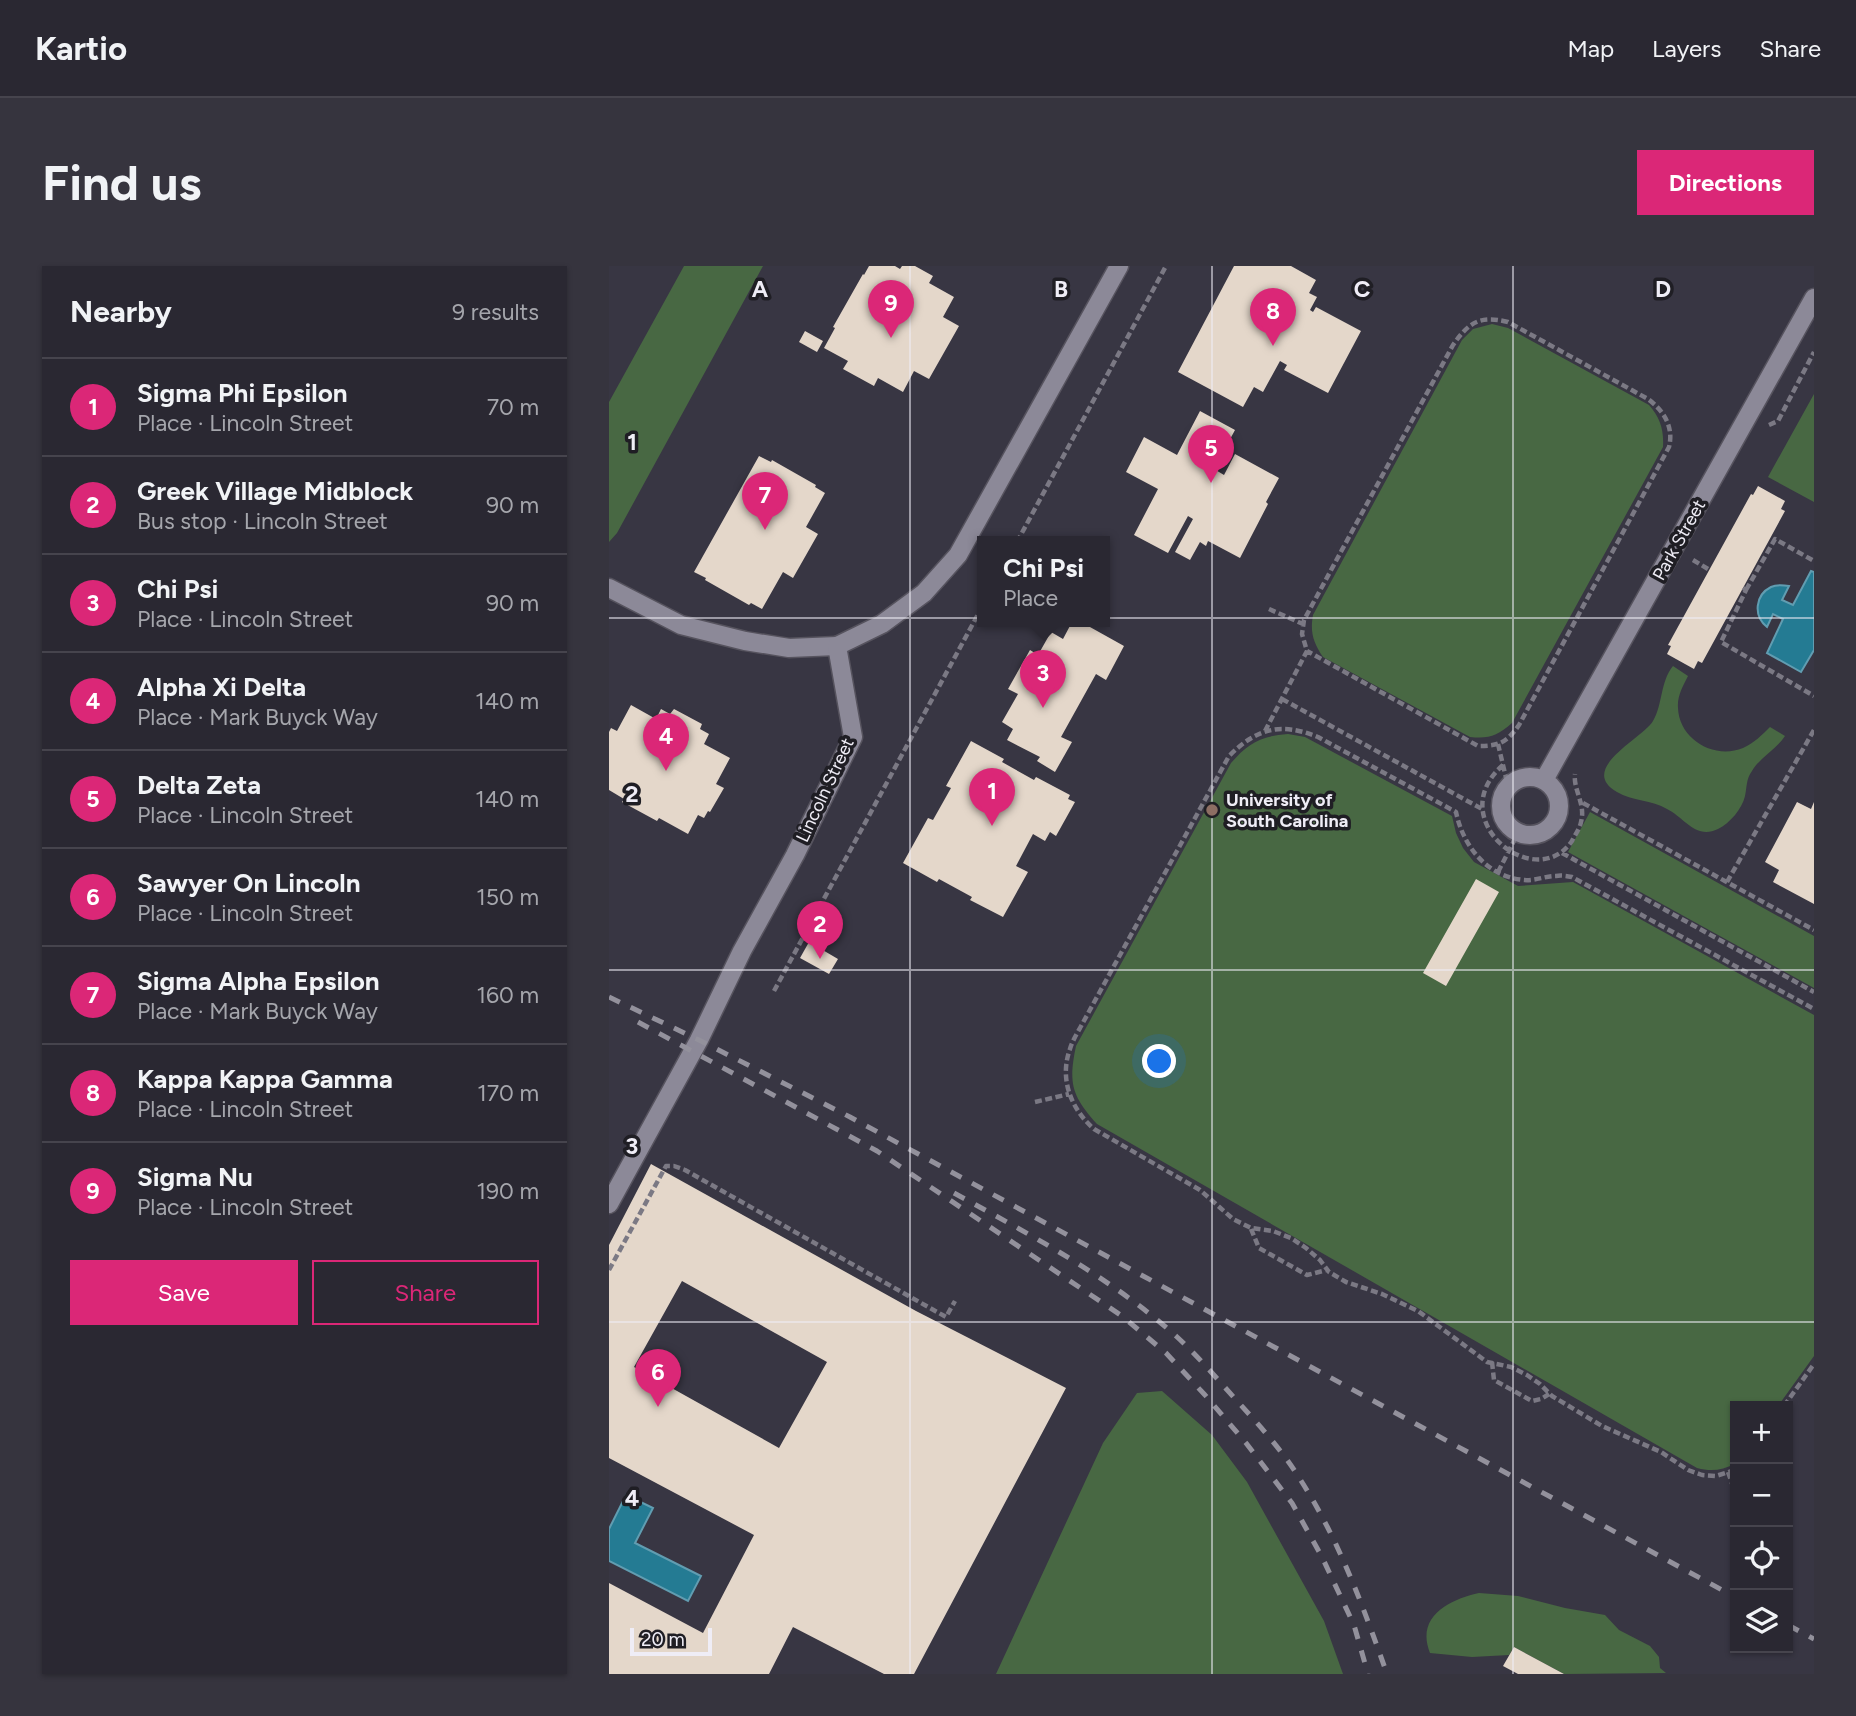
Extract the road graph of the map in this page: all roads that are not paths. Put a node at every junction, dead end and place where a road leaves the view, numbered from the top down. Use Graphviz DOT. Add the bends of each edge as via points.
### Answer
graph roads {
  1 [pos="1119,266"];
  2 [pos="1814,298"];
  3 [pos="609,588"];
  4 [pos="837,646"];
  5 [pos="1544,780"];
  6 [pos="609,1204"];
  1 -- 4 [label="street" via="958,555 914,601 882,624"];
  2 -- 5 [label="street, Park Street"];
  3 -- 4 [label="street" via="681,625 789,648"];
  4 -- 6 [label="street, Lincoln Street" via="853,737 699,1040"];
  5 -- 5 [label="street" via="1557,795 1558,816 1546,831 1526,836 1518,833 1509,827 1500,801 1517,780"];
}
